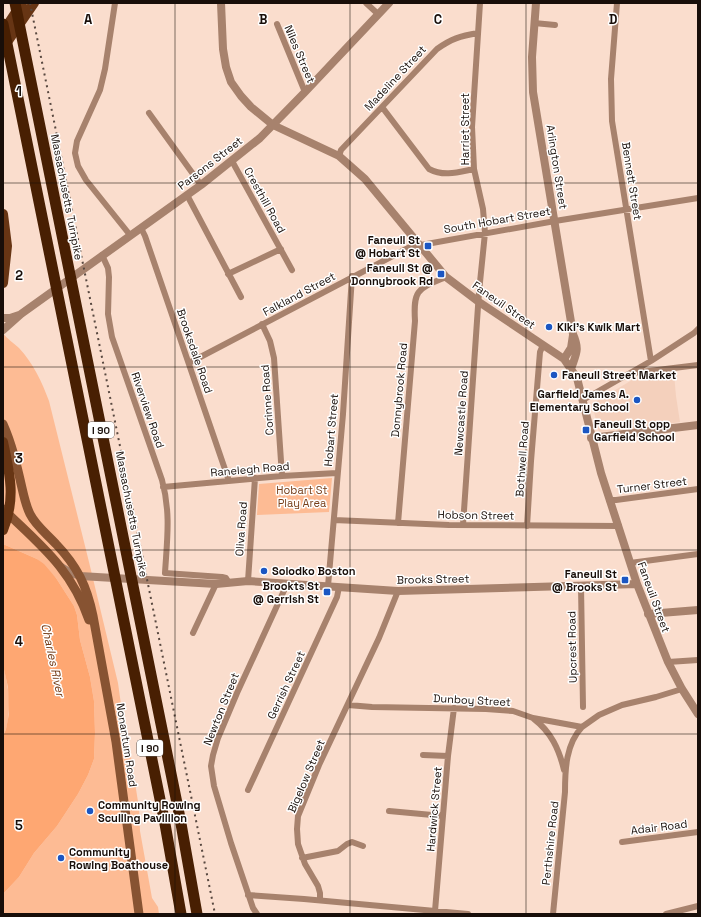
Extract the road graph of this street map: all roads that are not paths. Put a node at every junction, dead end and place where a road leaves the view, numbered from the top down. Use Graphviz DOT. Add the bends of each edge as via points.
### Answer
graph roads {
  1 [pos="15,3"];
  2 [pos="22,3"];
  3 [pos="34,3"];
  4 [pos="115,3"];
  5 [pos="220,3"];
  6 [pos="366,3"];
  7 [pos="389,3"];
  8 [pos="480,3"];
  9 [pos="536,3"];
  10 [pos="617,3"];
  11 [pos="378,14"];
  12 [pos="534,23"];
  13 [pos="3,24"];
  14 [pos="277,24"];
  15 [pos="556,25"];
  16 [pos="3,32"];
  17 [pos="478,33"];
  18 [pos="3,48"];
  19 [pos="305,92"];
  20 [pos="382,106"];
  21 [pos="149,113"];
  22 [pos="273,125"];
  23 [pos="339,156"];
  24 [pos="232,161"];
  25 [pos="474,169"];
  26 [pos="201,185"];
  27 [pos="187,195"];
  28 [pos="698,198"];
  29 [pos="626,210"];
  30 [pos="3,214"];
  31 [pos="555,221"];
  32 [pos="141,228"];
  33 [pos="485,233"];
  34 [pos="130,236"];
  35 [pos="419,244"];
  36 [pos="281,249"];
  37 [pos="102,255"];
  38 [pos="292,270"];
  39 [pos="228,274"];
  40 [pos="352,276"];
  41 [pos="446,277"];
  42 [pos="3,284"];
  43 [pos="241,297"];
  44 [pos="479,302"];
  45 [pos="21,314"];
  46 [pos="3,318"];
  47 [pos="262,324"];
  48 [pos="698,329"];
  49 [pos="3,330"];
  50 [pos="574,334"];
  51 [pos="543,345"];
  52 [pos="564,359"];
  53 [pos="651,361"];
  54 [pos="189,363"];
  55 [pos="698,365"];
  56 [pos="571,369"];
  57 [pos="629,373"];
  58 [pos="583,400"];
  59 [pos="3,424"];
  60 [pos="698,425"];
  61 [pos="591,438"];
  62 [pos="3,442"];
  63 [pos="5,462"];
  64 [pos="337,473"];
  65 [pos="282,476"];
  66 [pos="255,478"];
  67 [pos="229,481"];
  68 [pos="164,487"];
  69 [pos="698,490"];
  70 [pos="609,500"];
  71 [pos="6,512"];
  72 [pos="334,520"];
  73 [pos="398,523"];
  74 [pos="463,525"];
  75 [pos="527,526"];
  76 [pos="619,526"];
  77 [pos="3,530"];
  78 [pos="698,554"];
  79 [pos="630,563"];
  80 [pos="61,567"];
  81 [pos="165,573"];
  82 [pos="80,576"];
  83 [pos="248,582"];
  84 [pos="229,583"];
  85 [pos="216,584"];
  86 [pos="287,584"];
  87 [pos="637,584"];
  88 [pos="328,586"];
  89 [pos="581,586"];
  90 [pos="339,587"];
  91 [pos="398,591"];
  92 [pos="698,610"];
  93 [pos="648,614"];
  94 [pos="193,633"];
  95 [pos="99,652"];
  96 [pos="698,660"];
  97 [pos="668,662"];
  98 [pos="682,688"];
  99 [pos="348,705"];
  100 [pos="582,707"];
  101 [pos="454,708"];
  102 [pos="698,714"];
  103 [pos="533,718"];
  104 [pos="582,727"];
  105 [pos="424,755"];
  106 [pos="448,756"];
  107 [pos="565,773"];
  108 [pos="248,790"];
  109 [pos="389,810"];
  110 [pos="443,816"];
  111 [pos="698,832"];
  112 [pos="622,842"];
  113 [pos="363,846"];
  114 [pos="302,858"];
  115 [pos="248,895"];
  116 [pos="320,900"];
  117 [pos="698,906"];
  118 [pos="435,911"];
  119 [pos="139,914"];
  120 [pos="181,914"];
  121 [pos="197,914"];
  122 [pos="257,914"];
  123 [pos="468,914"];
  124 [pos="553,914"];
  125 [pos="666,914"];
  1 -- 121 [label="highway, Massachusetts Turnpike / I 90"];
  2 -- 16 [label="main road"];
  3 -- 18 [label="main road"];
  4 -- 34 [label="street" via="100,90 77,141 75,153 81,172"];
  5 -- 22 [label="street, Faneuil Street" via="223,49 231,82 250,107"];
  6 -- 11 [label="street"];
  7 -- 11 [label="street, Parsons Street"];
  8 -- 17 [label="street, Harriet Street"];
  9 -- 12 [label="street, Arlington Street"];
  10 -- 29 [label="street, Bennett Street" via="611,106"];
  11 -- 19 [label="street, Parsons Street"];
  12 -- 15 [label="street"];
  12 -- 31 [label="street, Arlington Street" via="533,92"];
  13 -- 120 [label="highway, I 90"];
  14 -- 19 [label="street, Niles Street"];
  17 -- 20 [label="street, Madeline Street" via="449,40 437,48"];
  17 -- 25 [label="street, Harriet Street" via="472,127"];
  19 -- 22 [label="street, Parsons Street"];
  20 -- 23 [label="street, Madeline Street" via="341,150"];
  20 -- 25 [label="street" via="429,169 446,174"];
  21 -- 26 [label="street"];
  22 -- 23 [label="street, Faneuil Street"];
  22 -- 24 [label="street, Parsons Street"];
  23 -- 35 [label="street, Faneuil Street" via="365,179"];
  24 -- 26 [label="street, Parsons Street"];
  24 -- 36 [label="street, Cresthill Road"];
  25 -- 33 [label="street, Harriet Street" via="483,209"];
  26 -- 27 [label="street, Parsons Street"];
  27 -- 32 [label="street, Parsons Street"];
  27 -- 39 [label="street"];
  28 -- 29 [label="street, South Hobart Street"];
  29 -- 31 [label="street, South Hobart Street"];
  29 -- 53 [label="street, Bennett Street"];
  30 -- 42 [label="main road" via="7,246"];
  31 -- 33 [label="street, South Hobart Street"];
  31 -- 50 [label="street, Arlington Street"];
  32 -- 34 [label="street, Parsons Street"];
  32 -- 54 [label="street, Brooksdale Road"];
  33 -- 35 [label="street, South Hobart Street"];
  33 -- 44 [label="street, Harriet Street"];
  34 -- 37 [label="street, Parsons Street"];
  35 -- 40 [label="street, Falkland Street"];
  35 -- 41 [label="street, Faneuil Street"];
  36 -- 38 [label="street, Cresthill Road"];
  36 -- 39 [label="street, Cresthill Road"];
  37 -- 45 [label="street, Parsons Street"];
  37 -- 68 [label="street, Riverview Road" via="109,276 108,314 112,337"];
  39 -- 43 [label="street"];
  40 -- 47 [label="street, Falkland Street"];
  40 -- 64 [label="street, Hobart Street"];
  41 -- 44 [label="street, Faneuil Street"];
  41 -- 73 [label="street, Donnybrook Road" via="418,291 415,297"];
  44 -- 51 [label="street, Faneuil Street"];
  44 -- 74 [label="street, Newcastle Road"];
  45 -- 46 [label="street, Parsons Street"];
  45 -- 49 [label="street, Parsons Street"];
  47 -- 54 [label="street, Falkland Street"];
  47 -- 65 [label="street, Corinne Road" via="274,358"];
  48 -- 53 [label="street"];
  50 -- 52 [label="street, Arlington Street" via="571,348"];
  50 -- 56 [label="street, Arlington Street" via="578,344"];
  51 -- 52 [label="street, Faneuil Street"];
  51 -- 75 [label="street, Bothwell Road" via="540,352"];
  52 -- 56 [label="street, Faneuil Street"];
  53 -- 57 [label="street"];
  54 -- 67 [label="street, Brooksdale Road"];
  55 -- 57 [label="street"];
  56 -- 58 [label="street, Faneuil Street" via="577,378"];
  57 -- 58 [label="street"];
  58 -- 61 [label="street, Faneuil Street"];
  59 -- 82 [label="main road, Nonantum Road" via="31,516 62,550"];
  60 -- 61 [label="street"];
  61 -- 70 [label="street, Faneuil Street"];
  62 -- 63 [label="main road"];
  63 -- 71 [label="main road" via="11,491"];
  64 -- 65 [label="street, Ranelegh Road"];
  64 -- 72 [label="street, Hobart Street"];
  65 -- 66 [label="street, Ranelegh Road"];
  66 -- 67 [label="street, Ranelegh Road"];
  66 -- 83 [label="street, Oliva Road"];
  67 -- 68 [label="street, Ranelegh Road"];
  68 -- 81 [label="street, Riverview Road" via="169,518"];
  69 -- 70 [label="street, Turner Street"];
  70 -- 76 [label="street, Faneuil Street"];
  71 -- 77 [label="main road"];
  71 -- 80 [label="main road, Nonantum Road" via="47,550"];
  72 -- 73 [label="street, Hobson Street"];
  72 -- 88 [label="street, Hobart Street"];
  73 -- 74 [label="street, Hobson Street"];
  74 -- 75 [label="street, Hobson Street"];
  75 -- 76 [label="street, Hobson Street"];
  76 -- 79 [label="street, Faneuil Street"];
  78 -- 79 [label="street"];
  79 -- 87 [label="street, Faneuil Street"];
  80 -- 82 [label="street, Brooks Street"];
  80 -- 95 [label="main road, Nonantum Road" via="82,600"];
  81 -- 84 [label="street, Brooks Street" via="222,577"];
  82 -- 85 [label="street, Brooks Street"];
  82 -- 95 [label="main road, Nonantum Road" via="91,605"];
  83 -- 84 [label="street, Brooks Street"];
  83 -- 86 [label="street, Brooks Street"];
  84 -- 85 [label="street, Brooks Street"];
  85 -- 94 [label="street"];
  86 -- 88 [label="street, Brooks Street"];
  86 -- 115 [label="street, Newton Street" via="218,738 211,766 214,786"];
  87 -- 89 [label="street, Brooks Street"];
  87 -- 93 [label="street, Faneuil Street"];
  88 -- 90 [label="street, Brooks Street"];
  89 -- 91 [label="street, Brooks Street"];
  89 -- 100 [label="street, Upcrest Road"];
  90 -- 91 [label="street, Brooks Street"];
  90 -- 108 [label="street, Gerrish Street"];
  91 -- 99 [label="street, Bigelow Street"];
  92 -- 93 [label="street"];
  93 -- 97 [label="street, Faneuil Street"];
  95 -- 119 [label="main road, Nonantum Road" via="116,742"];
  96 -- 97 [label="street"];
  97 -- 98 [label="street, Faneuil Street"];
  98 -- 102 [label="street, Faneuil Street"];
  98 -- 104 [label="street" via="622,705"];
  99 -- 101 [label="street, Dunboy Street"];
  99 -- 114 [label="street, Bigelow Street" via="300,810 297,836"];
  101 -- 103 [label="street, Dunboy Street" via="513,711"];
  101 -- 106 [label="street, Hardwick Street"];
  103 -- 104 [label="street, Dunboy Street"];
  103 -- 107 [label="street, Perthshire Road" via="553,739"];
  104 -- 107 [label="street, Perthshire Road" via="572,741"];
  105 -- 106 [label="street"];
  106 -- 110 [label="street, Hardwick Street"];
  107 -- 124 [label="street, Perthshire Road"];
  109 -- 110 [label="street"];
  110 -- 118 [label="street, Hardwick Street"];
  111 -- 112 [label="street, Adair Road"];
  113 -- 114 [label="street" via="352,842 338,851"];
  114 -- 116 [label="street, Bigelow Street" via="318,886"];
  115 -- 116 [label="street"];
  115 -- 122 [label="street, Newton Street"];
  116 -- 118 [label="street"];
  117 -- 125 [label="street"];
  118 -- 123 [label="street"];
}
